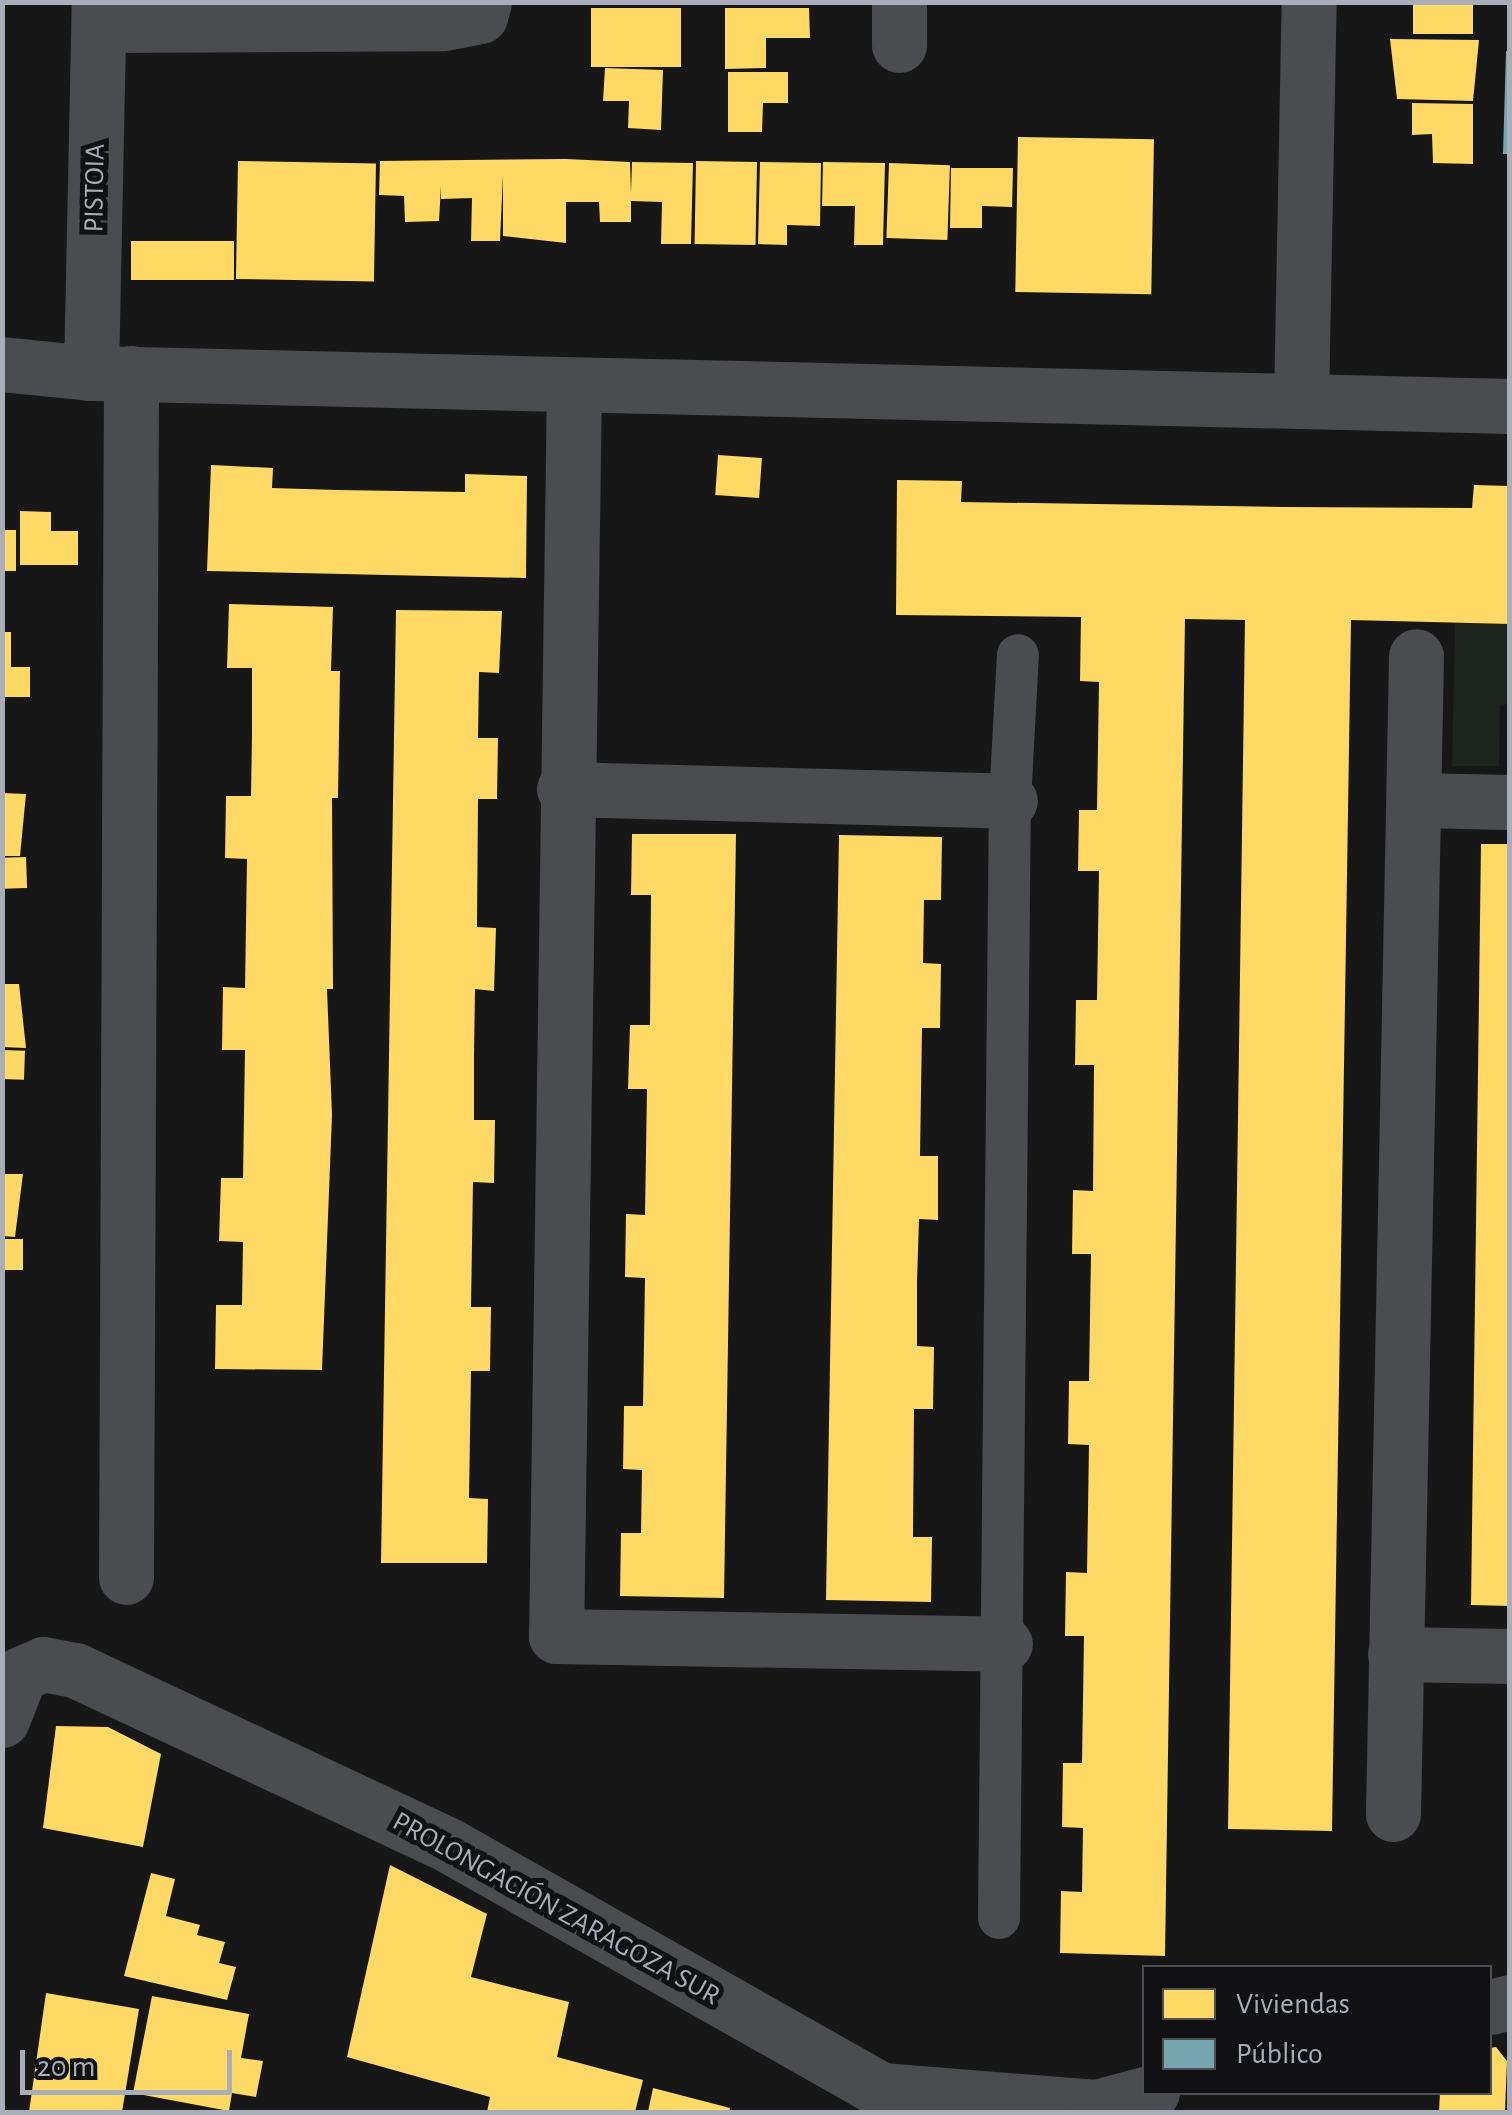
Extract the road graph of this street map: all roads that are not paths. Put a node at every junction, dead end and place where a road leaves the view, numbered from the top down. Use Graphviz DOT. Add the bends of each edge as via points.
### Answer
graph roads {
  1 [pos="484,2"];
  2 [pos="1309,2"];
  3 [pos="99,14"];
  4 [pos="2,364"];
  5 [pos="111,373"];
  6 [pos="574,384"];
  7 [pos="1301,401"];
  8 [pos="1510,406"];
  9 [pos="1018,654"];
  10 [pos="1416,656"];
  11 [pos="564,789"];
  12 [pos="1416,800"];
  13 [pos="1010,801"];
  14 [pos="1510,802"];
  15 [pos="126,1577"];
  16 [pos="1005,1644"];
  17 [pos="1396,1654"];
  18 [pos="1510,1656"];
  19 [pos="2,1720"];
  20 [pos="1393,1814"];
  21 [pos="999,1918"];
  22 [pos="1143,2095"];
  23 [pos="881,2101"];
  24 [pos="1096,2110"];
  1 -- 3 [label="street" via="480,16 444,22"];
  2 -- 7 [label="street"];
  3 -- 5 [label="street, PISTOIA"];
  4 -- 5 [label="street"];
  5 -- 6 [label="street"];
  5 -- 15 [label="street, PISTOIA"];
  6 -- 7 [label="street"];
  6 -- 11 [label="street"];
  7 -- 8 [label="street"];
  9 -- 13 [label="lane"];
  10 -- 12 [label="street"];
  11 -- 13 [label="street"];
  11 -- 16 [label="street" via="556,1636"];
  12 -- 14 [label="street"];
  12 -- 17 [label="street"];
  13 -- 16 [label="lane"];
  16 -- 21 [label="lane"];
  17 -- 18 [label="street"];
  17 -- 20 [label="street"];
  19 -- 23 [label="street, PROLONGACIÓN ZARAGOZA SUR" via="20,1674 44,1664 75,1670 450,1846"];
  22 -- 24 [label="street, PROLONGACIÓN ZARAGOZA SUR"];
  23 -- 24 [label="street, PROLONGACIÓN ZARAGOZA SUR"];
}
